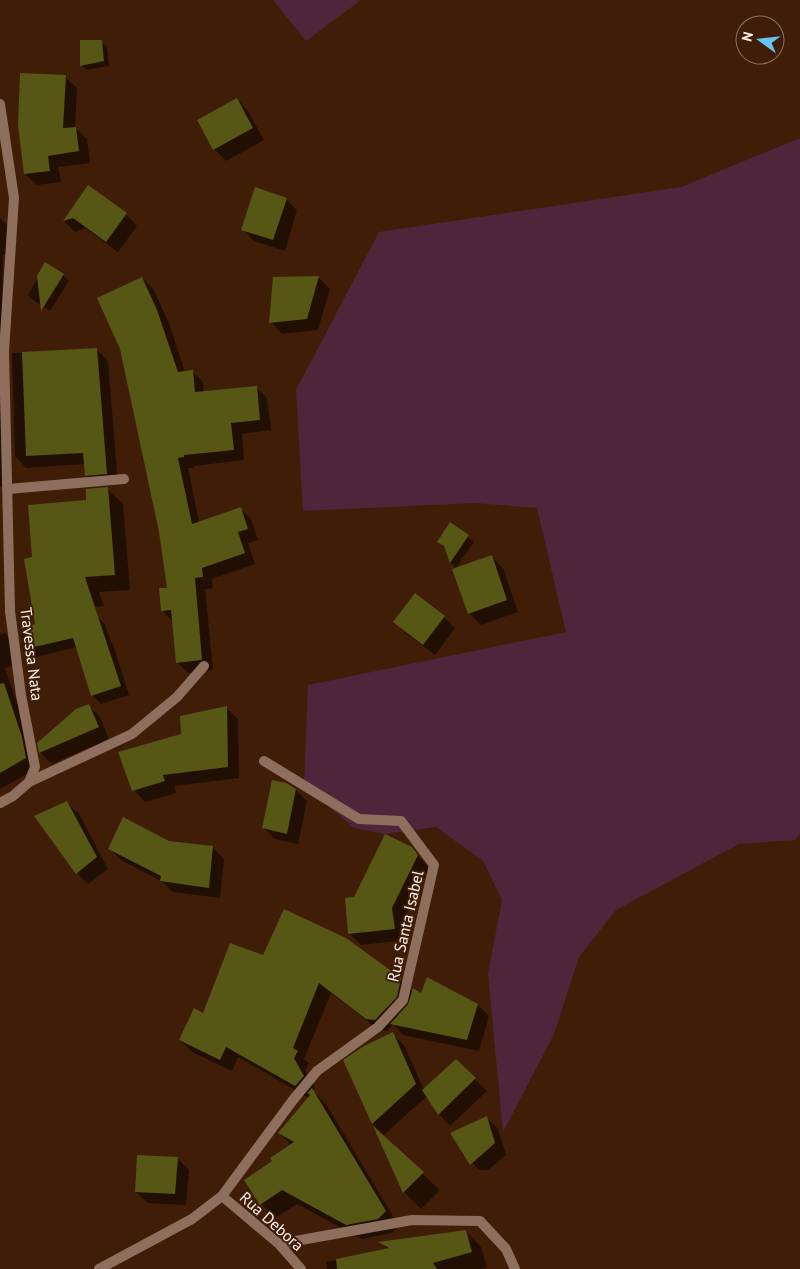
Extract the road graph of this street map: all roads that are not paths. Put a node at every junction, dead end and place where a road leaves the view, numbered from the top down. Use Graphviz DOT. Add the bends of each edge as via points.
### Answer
graph roads {
  1 [pos="0,104"];
  2 [pos="124,478"];
  3 [pos="8,489"];
  4 [pos="204,666"];
  5 [pos="264,762"];
  6 [pos="29,782"];
  7 [pos="0,803"];
  8 [pos="222,1196"];
  9 [pos="279,1244"];
  10 [pos="99,1269"];
  11 [pos="301,1269"];
  12 [pos="515,1269"];
  1 -- 3 [label="street, Travessa Nata" via="14,198 4,351"];
  2 -- 3 [label="street"];
  3 -- 6 [label="street, Travessa Nata" via="10,611 21,695 35,766"];
  4 -- 6 [label="street" via="177,697 132,734"];
  5 -- 8 [label="street, Rua Santa Isabel" via="359,819 401,821 434,865 403,1000 378,1027 317,1071"];
  6 -- 7 [label="street"];
  8 -- 9 [label="street, Rua Debora"];
  8 -- 10 [label="street, Rua Santa Isabel" via="192,1220"];
  9 -- 11 [label="street, Rua Debora"];
  9 -- 12 [label="street" via="412,1220 480,1221 506,1249"];
}
